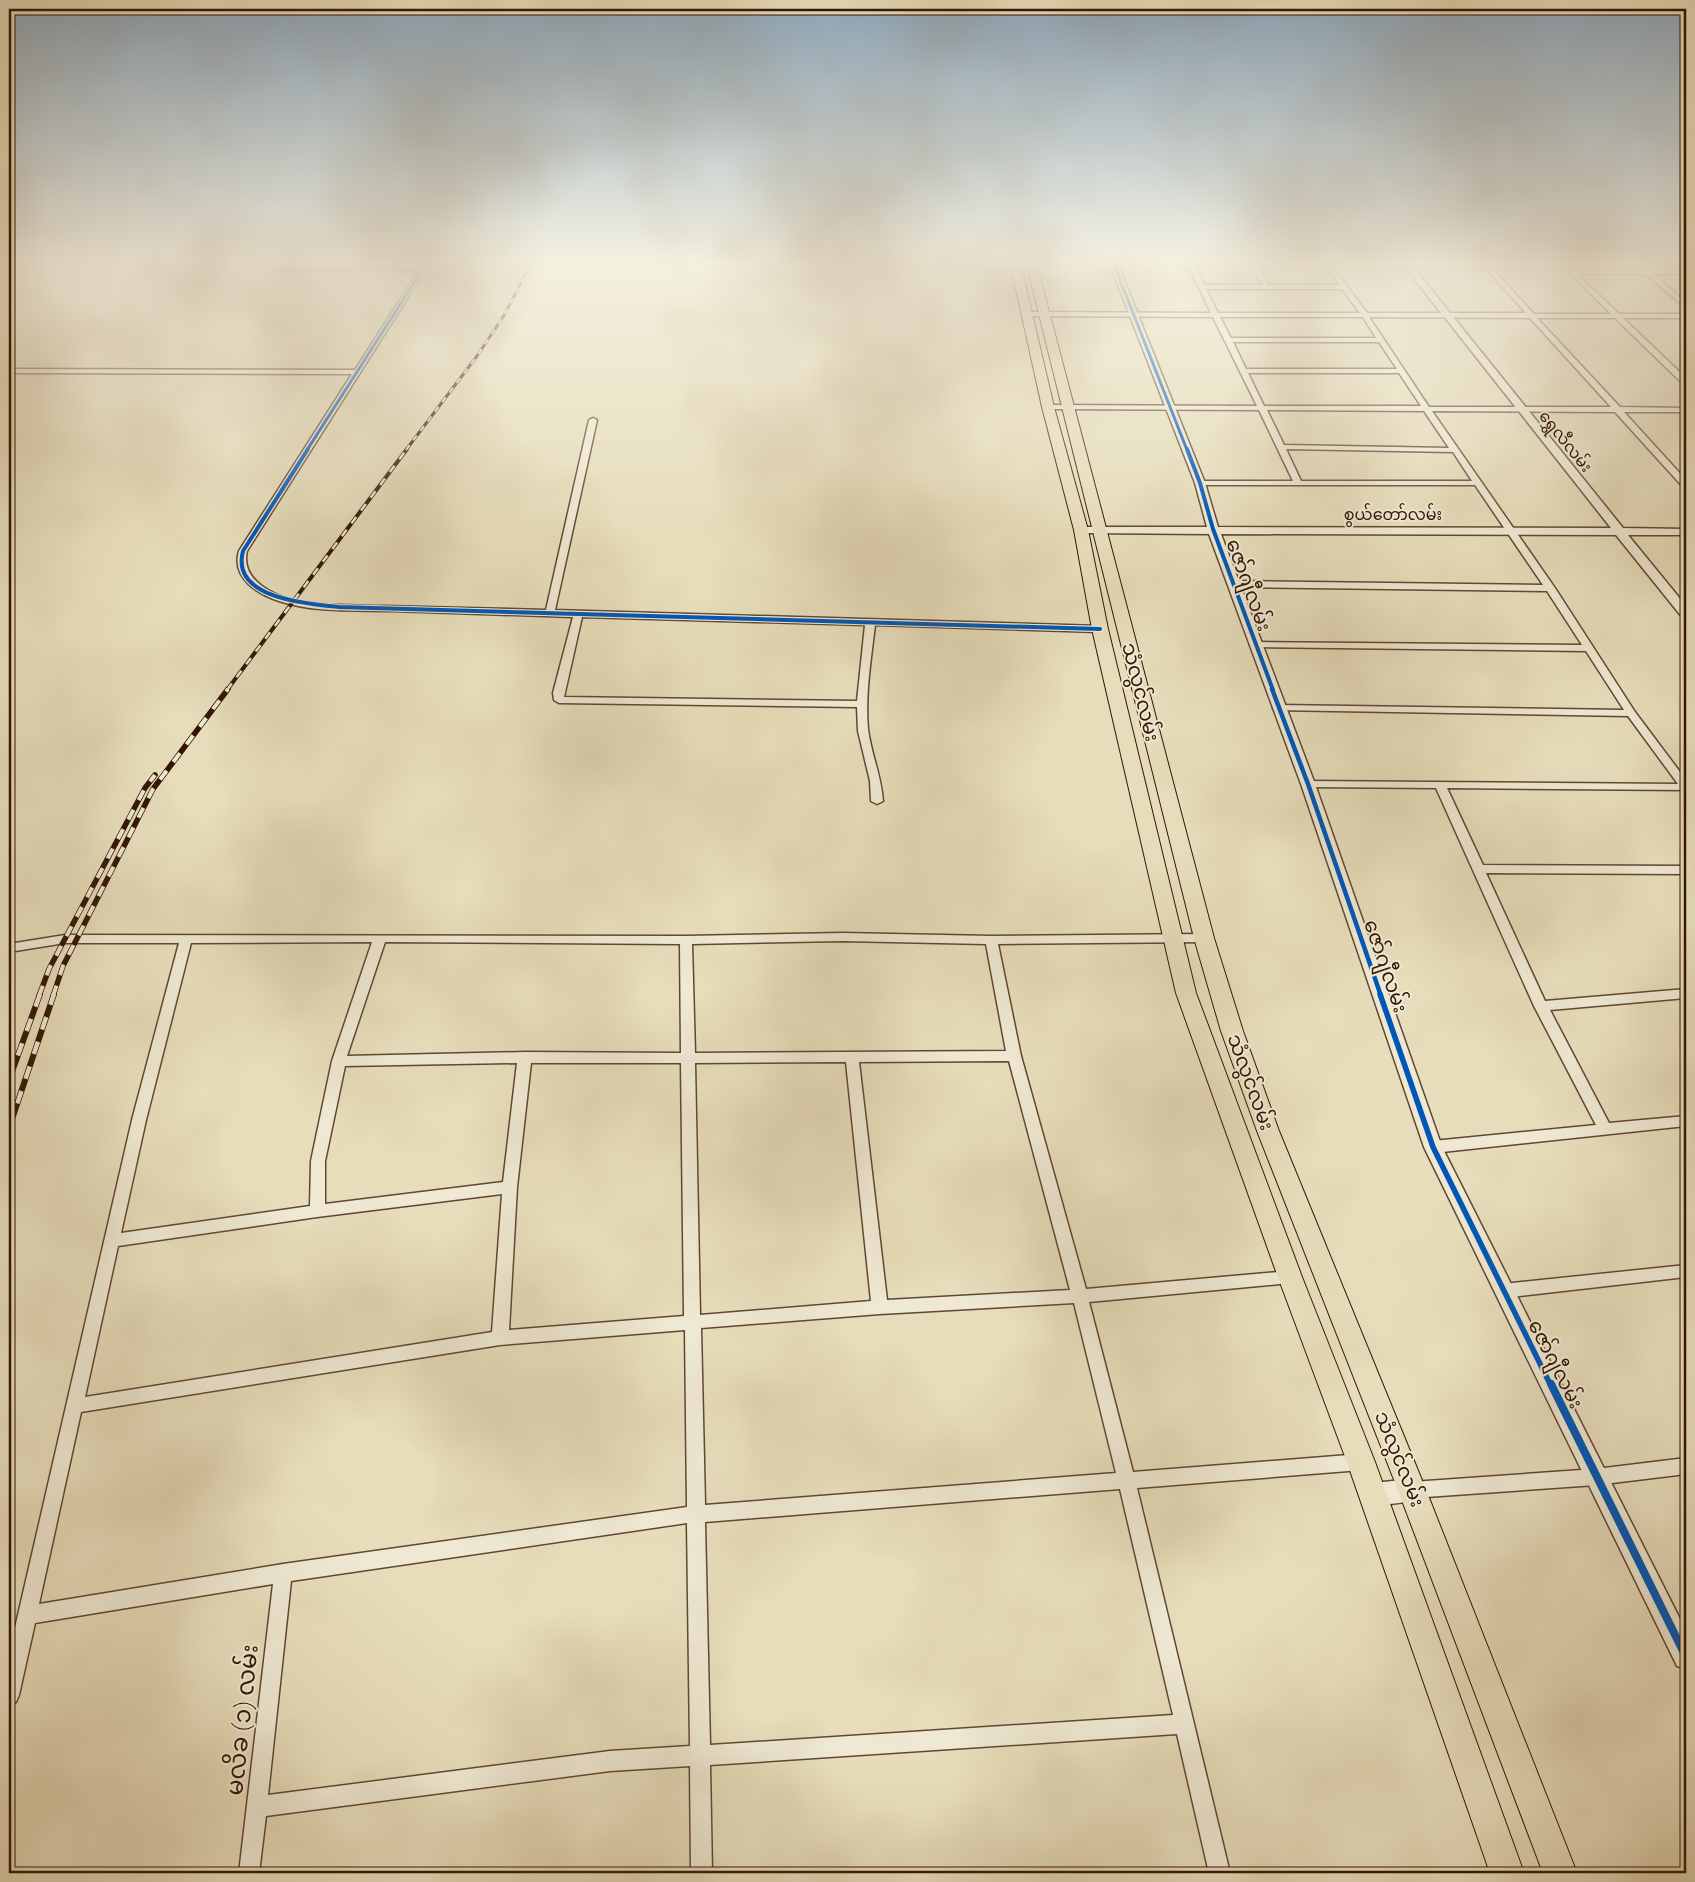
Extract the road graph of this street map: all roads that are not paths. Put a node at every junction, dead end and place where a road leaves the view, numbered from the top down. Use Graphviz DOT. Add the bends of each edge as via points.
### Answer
graph roads {
  1 [pos="371,350"];
  2 [pos="1044,350"];
  3 [pos="1147,350"];
  4 [pos="1233,350"];
  5 [pos="1387,350"];
  6 [pos="1475,350"];
  7 [pos="1564,350"];
  8 [pos="1653,350"];
  9 [pos="9,371"];
  10 [pos="1244,371"];
  11 [pos="1401,371"];
  12 [pos="357,372"];
  13 [pos="1676,372"];
  14 [pos="1686,372"];
  15 [pos="1686,382"];
  16 [pos="1057,407"];
  17 [pos="1171,408"];
  18 [pos="1262,408"];
  19 [pos="1426,408"];
  20 [pos="1520,409"];
  21 [pos="1618,409"];
  22 [pos="1686,410"];
  23 [pos="593,420"];
  24 [pos="1281,447"];
  25 [pos="1454,450"];
  26 [pos="1298,482"];
  27 [pos="1200,483"];
  28 [pos="1477,483"];
  29 [pos="1686,484"];
  30 [pos="1213,529"];
  31 [pos="1090,530"];
  32 [pos="1511,532"];
  33 [pos="1621,532"];
  34 [pos="1686,532"];
  35 [pos="1235,584"];
  36 [pos="1550,588"];
  37 [pos="550,613"];
  38 [pos="578,614"];
  39 [pos="1686,614"];
  40 [pos="870,622"];
  41 [pos="1100,629"];
  42 [pos="1255,645"];
  43 [pos="1588,648"];
  44 [pos="1116,694"];
  45 [pos="1142,694"];
  46 [pos="862,704"];
  47 [pos="1278,708"];
  48 [pos="1631,713"];
  49 [pos="1308,784"];
  50 [pos="1440,785"];
  51 [pos="1686,787"];
  52 [pos="877,801"];
  53 [pos="1480,869"];
  54 [pos="1686,870"];
  55 [pos="380,938"];
  56 [pos="1174,938"];
  57 [pos="1204,938"];
  58 [pos="186,939"];
  59 [pos="686,940"];
  60 [pos="991,940"];
  61 [pos="9,948"];
  62 [pos="1686,993"];
  63 [pos="1540,1006"];
  64 [pos="1014,1056"];
  65 [pos="525,1057"];
  66 [pos="688,1058"];
  67 [pos="852,1058"];
  68 [pos="339,1061"];
  69 [pos="1686,1121"];
  70 [pos="1605,1129"];
  71 [pos="1433,1147"];
  72 [pos="510,1187"];
  73 [pos="317,1211"];
  74 [pos="111,1241"];
  75 [pos="1686,1272"];
  76 [pos="1290,1277"];
  77 [pos="1503,1291"];
  78 [pos="1080,1296"];
  79 [pos="880,1307"];
  80 [pos="692,1322"];
  81 [pos="500,1338"];
  82 [pos="74,1406"];
  83 [pos="1362,1462"];
  84 [pos="1686,1466"];
  85 [pos="1596,1477"];
  86 [pos="1127,1482"];
  87 [pos="1412,1490"];
  88 [pos="1372,1494"];
  89 [pos="694,1514"];
  90 [pos="283,1572"];
  91 [pos="27,1615"];
  92 [pos="1686,1658"];
  93 [pos="9,1695"];
  94 [pos="1185,1724"];
  95 [pos="699,1756"];
  96 [pos="258,1807"];
  97 [pos="249,1873"];
  98 [pos="702,1873"];
  99 [pos="1220,1873"];
  100 [pos="1507,1873"];
  101 [pos="1560,1873"];
  1 -- 12 [label="street"];
  2 -- 16 [label="main road, သံလွင်လမ်း"];
  3 -- 17 [label="street, ဇော်ဂျီလမ်း"];
  4 -- 10 [label="street"];
  5 -- 11 [label="street"];
  6 -- 20 [label="street, ရွှေလီလမ်း"];
  7 -- 21 [label="street"];
  8 -- 13 [label="street"];
  9 -- 12 [label="street"];
  10 -- 11 [label="street"];
  10 -- 18 [label="street"];
  11 -- 19 [label="street"];
  12 -- 37 [label="street" via="243,550 240,566 244,576 272,597 306,604"];
  13 -- 14 [label="street"];
  13 -- 15 [label="street"];
  16 -- 17 [label="street"];
  16 -- 31 [label="main road, သံလွင်လမ်း"];
  17 -- 18 [label="street"];
  17 -- 27 [label="street, ဇော်ဂျီလမ်း"];
  18 -- 19 [label="street"];
  18 -- 24 [label="street"];
  19 -- 20 [label="street"];
  19 -- 25 [label="street"];
  20 -- 21 [label="street"];
  20 -- 33 [label="street, ရွှေလီလမ်း"];
  21 -- 22 [label="street"];
  21 -- 29 [label="street"];
  23 -- 37 [label="street"];
  24 -- 25 [label="street"];
  24 -- 26 [label="street"];
  25 -- 28 [label="street"];
  26 -- 27 [label="street"];
  26 -- 28 [label="street"];
  27 -- 30 [label="street, ဇော်ဂျီလမ်း"];
  28 -- 32 [label="street"];
  30 -- 31 [label="street, စွယ်တော်လမ်း"];
  30 -- 32 [label="street, စွယ်တော်လမ်း"];
  30 -- 35 [label="street, ဇော်ဂျီလမ်း"];
  31 -- 41 [label="main road, သံလွင်လမ်း"];
  31 -- 45 [label="main road, သံလွင်လမ်း"];
  32 -- 33 [label="street, စွယ်တော်လမ်း"];
  32 -- 36 [label="street"];
  33 -- 34 [label="street, စွယ်တော်လမ်း"];
  33 -- 39 [label="street, ရွှေလီလမ်း"];
  35 -- 36 [label="street"];
  35 -- 42 [label="street, ဇော်ဂျီလမ်း"];
  36 -- 43 [label="street"];
  37 -- 38 [label="street"];
  38 -- 40 [label="street"];
  38 -- 46 [label="street" via="559,700"];
  40 -- 41 [label="street"];
  40 -- 46 [label="street"];
  41 -- 44 [label="main road, သံလွင်လမ်း"];
  42 -- 43 [label="street"];
  42 -- 47 [label="street, ဇော်ဂျီလမ်း"];
  43 -- 48 [label="street"];
  44 -- 45 [label="main road"];
  44 -- 56 [label="main road, သံလွင်လမ်း"];
  45 -- 57 [label="main road, သံလွင်လမ်း"];
  46 -- 52 [label="street" via="862,731 876,781"];
  47 -- 48 [label="street"];
  47 -- 49 [label="street, ဇော်ဂျီလမ်း"];
  48 -- 51 [label="street"];
  49 -- 50 [label="street"];
  49 -- 71 [label="street, ဇော်ဂျီလမ်း"];
  50 -- 51 [label="street"];
  50 -- 53 [label="street"];
  53 -- 54 [label="street"];
  53 -- 63 [label="street"];
  55 -- 58 [label="street"];
  55 -- 59 [label="street"];
  55 -- 68 [label="street"];
  56 -- 57 [label="street"];
  56 -- 60 [label="street"];
  56 -- 76 [label="main road, သံလွင်လမ်း" via="1186,993"];
  57 -- 87 [label="main road, သံလွင်လမ်း" via="1232,1031 1268,1131"];
  58 -- 61 [label="street" via="65,939"];
  58 -- 74 [label="street"];
  59 -- 60 [label="street" via="843,937"];
  59 -- 66 [label="street"];
  60 -- 64 [label="street"];
  62 -- 63 [label="street"];
  63 -- 70 [label="street"];
  64 -- 67 [label="street"];
  64 -- 78 [label="street"];
  65 -- 66 [label="street"];
  65 -- 68 [label="street"];
  65 -- 72 [label="street"];
  66 -- 67 [label="street"];
  66 -- 80 [label="street"];
  67 -- 79 [label="street"];
  68 -- 73 [label="street" via="318,1161"];
  69 -- 70 [label="street"];
  70 -- 71 [label="street"];
  71 -- 77 [label="street, ဇော်ဂျီလမ်း"];
  72 -- 73 [label="street"];
  72 -- 81 [label="street"];
  73 -- 74 [label="street"];
  74 -- 82 [label="street"];
  75 -- 77 [label="street"];
  76 -- 78 [label="street"];
  76 -- 83 [label="main road, သံလွင်လမ်း"];
  77 -- 85 [label="street, ဇော်ဂျီလမ်း"];
  78 -- 79 [label="street"];
  78 -- 86 [label="street"];
  79 -- 80 [label="street"];
  80 -- 81 [label="street"];
  80 -- 89 [label="street"];
  81 -- 82 [label="street"];
  82 -- 91 [label="street"];
  83 -- 86 [label="street"];
  83 -- 88 [label="main road, သံလွင်လမ်း"];
  84 -- 85 [label="street"];
  85 -- 87 [label="street"];
  85 -- 92 [label="street, ဇော်ဂျီလမ်း"];
  86 -- 89 [label="street"];
  86 -- 94 [label="street"];
  87 -- 88 [label="street"];
  87 -- 101 [label="main road, သံလွင်လမ်း"];
  88 -- 100 [label="main road, သံလွင်လမ်း"];
  89 -- 90 [label="street"];
  89 -- 95 [label="street"];
  90 -- 91 [label="street"];
  90 -- 96 [label="street, မလိခ (၁) လမ်း"];
  91 -- 93 [label="street"];
  94 -- 95 [label="street"];
  94 -- 99 [label="street"];
  95 -- 96 [label="street" via="610,1761"];
  95 -- 98 [label="street"];
  96 -- 97 [label="street, မလိခ (၁) လမ်း"];
}
